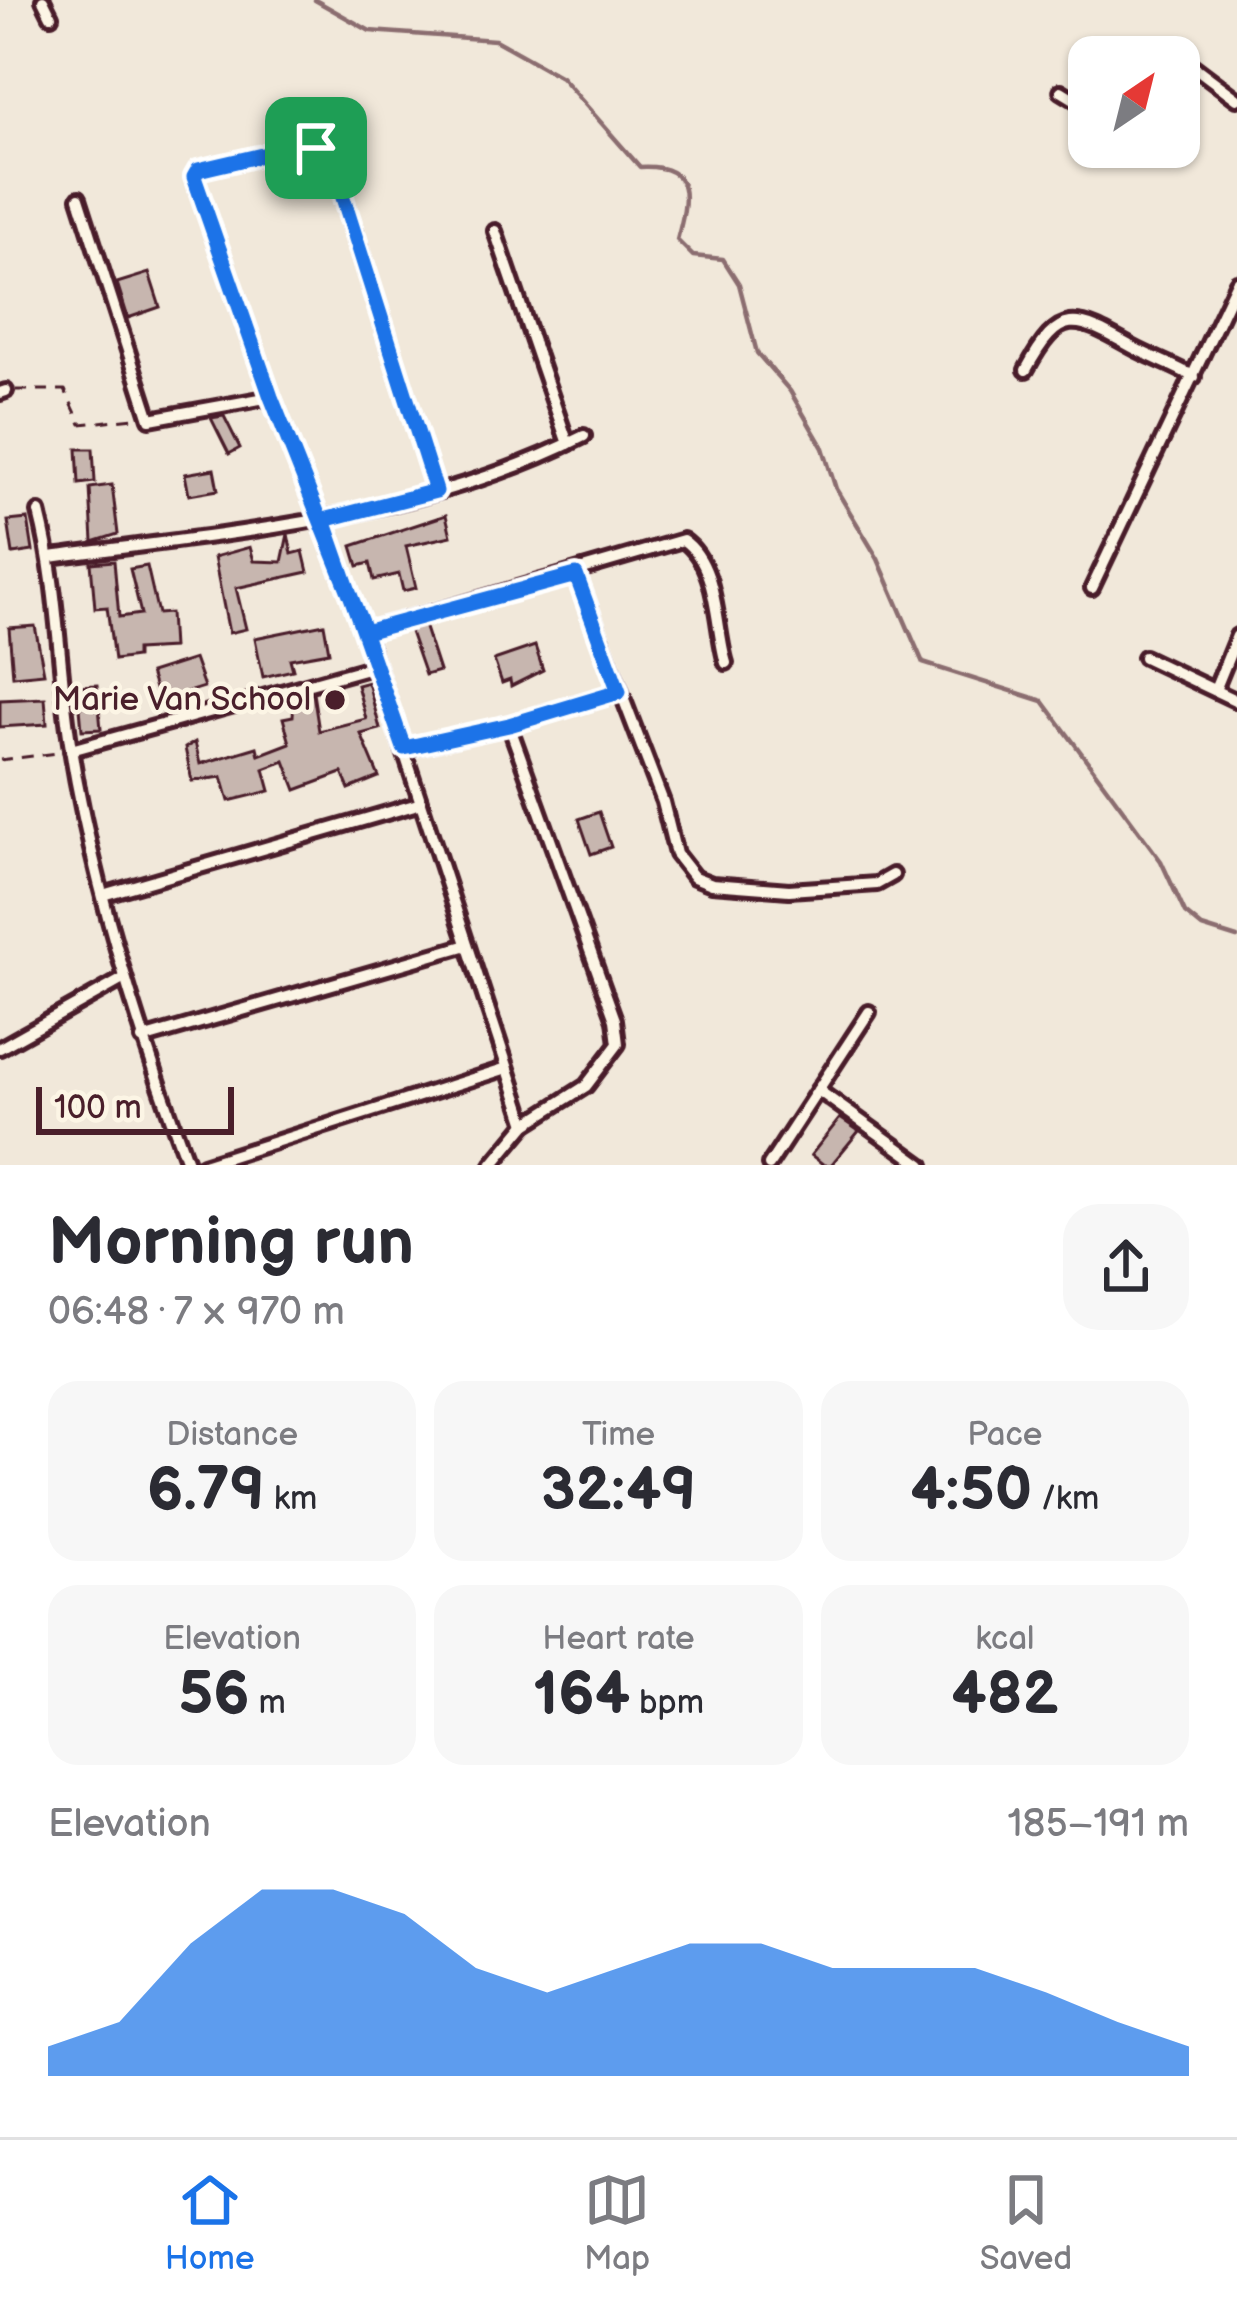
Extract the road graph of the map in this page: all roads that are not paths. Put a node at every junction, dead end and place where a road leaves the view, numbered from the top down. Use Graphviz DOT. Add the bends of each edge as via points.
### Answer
graph roads {
  1 [pos="43,0"];
  2 [pos="50,16"];
  3 [pos="1200,77"];
  4 [pos="1061,92"];
  5 [pos="1068,96"];
  6 [pos="1237,98"];
  7 [pos="79,197"];
  8 [pos="495,231"];
  9 [pos="1237,282"];
  10 [pos="1026,370"];
  11 [pos="1194,377"];
  12 [pos="271,397"];
  13 [pos="584,436"];
  14 [pos="568,444"];
  15 [pos="436,491"];
  16 [pos="39,512"];
  17 [pos="324,520"];
  18 [pos="51,557"];
  19 [pos="576,575"];
  20 [pos="1092,587"];
  21 [pos="365,632"];
  22 [pos="1237,636"];
  23 [pos="1144,657"];
  24 [pos="725,663"];
  25 [pos="374,666"];
  26 [pos="1215,691"];
  27 [pos="619,692"];
  28 [pos="1237,701"];
  29 [pos="509,725"];
  30 [pos="404,748"];
  31 [pos="71,750"];
  32 [pos="418,804"];
  33 [pos="893,874"];
  34 [pos="106,894"];
  35 [pos="464,946"];
  36 [pos="124,979"];
  37 [pos="869,1012"];
  38 [pos="142,1039"];
  39 [pos="0,1048"];
  40 [pos="507,1068"];
  41 [pos="818,1090"];
  42 [pos="526,1124"];
  43 [pos="188,1165"];
  44 [pos="203,1165"];
  45 [pos="492,1165"];
  46 [pos="769,1165"];
  47 [pos="922,1165"];
  1 -- 2 [label="street"];
  3 -- 6 [label="street"];
  4 -- 5 [label="street"];
  7 -- 12 [label="street" via="148,416"];
  8 -- 14 [label="street"];
  9 -- 11 [label="street"];
  10 -- 11 [label="street" via="1045,334 1078,321"];
  11 -- 20 [label="street"];
  12 -- 15 [label="street" via="194,177 305,145 332,163"];
  12 -- 17 [label="street"];
  13 -- 14 [label="street"];
  14 -- 15 [label="street"];
  15 -- 17 [label="street"];
  16 -- 18 [label="street"];
  17 -- 18 [label="street"];
  17 -- 21 [label="street"];
  18 -- 31 [label="street"];
  19 -- 21 [label="street"];
  19 -- 24 [label="street" via="690,544 722,624"];
  19 -- 27 [label="street"];
  21 -- 25 [label="street"];
  22 -- 26 [label="street"];
  23 -- 26 [label="street"];
  25 -- 30 [label="street"];
  25 -- 31 [label="street"];
  26 -- 28 [label="street"];
  27 -- 29 [label="street"];
  27 -- 33 [label="street" via="676,854 694,877 788,890 877,884"];
  29 -- 30 [label="street"];
  29 -- 42 [label="street" via="618,1044 586,1086"];
  30 -- 32 [label="street"];
  31 -- 34 [label="street"];
  32 -- 34 [label="street"];
  32 -- 35 [label="street"];
  34 -- 36 [label="street"];
  35 -- 38 [label="street"];
  35 -- 40 [label="street"];
  36 -- 38 [label="street"];
  36 -- 39 [label="street"];
  37 -- 41 [label="street"];
  38 -- 43 [label="street"];
  40 -- 42 [label="street"];
  40 -- 44 [label="street"];
  41 -- 46 [label="street"];
  41 -- 47 [label="street"];
  42 -- 45 [label="street"];
}
